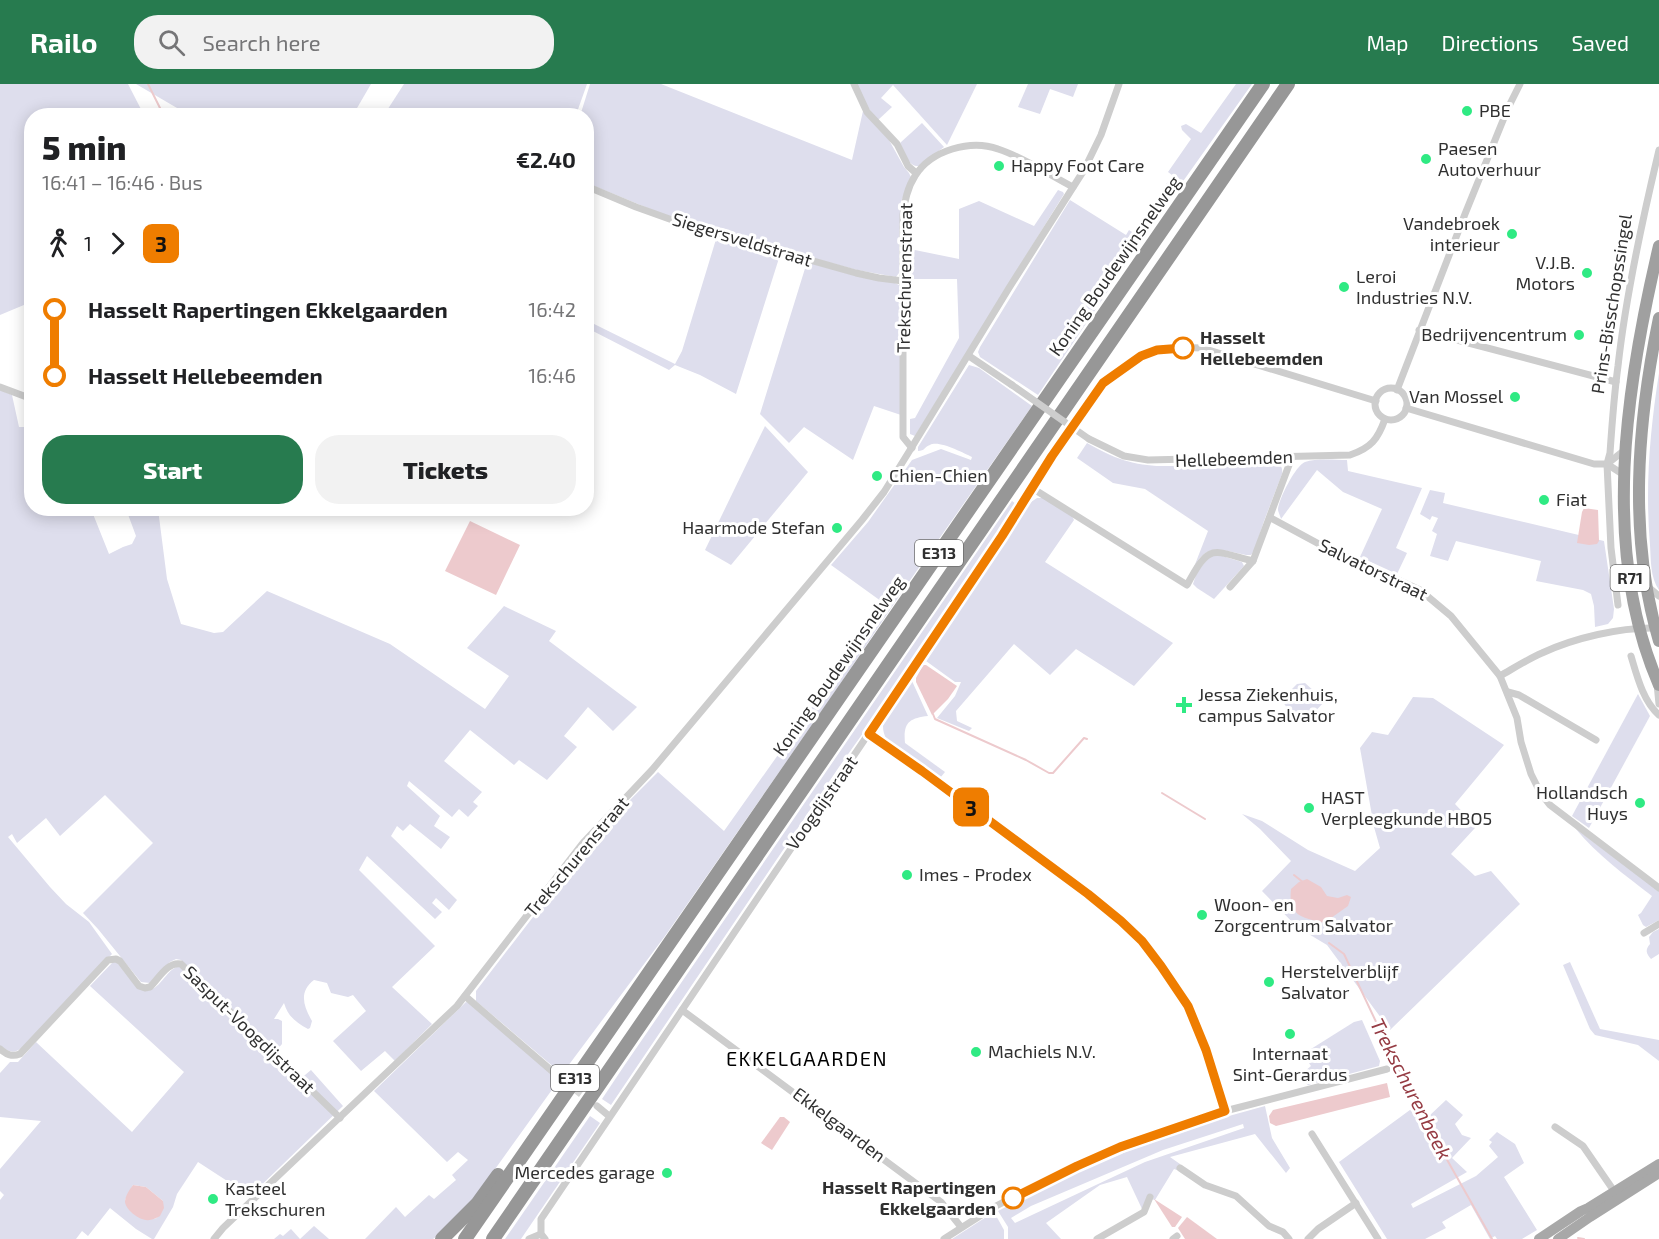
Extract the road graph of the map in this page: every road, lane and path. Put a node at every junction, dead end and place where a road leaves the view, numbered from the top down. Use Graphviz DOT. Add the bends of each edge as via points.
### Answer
graph roads {
  1 [pos="854,84"];
  2 [pos="1119,84"];
  3 [pos="1263,84"];
  4 [pos="1288,84"];
  5 [pos="1520,84"];
  6 [pos="1659,150"];
  7 [pos="916,173"];
  8 [pos="1073,187"];
  9 [pos="594,189"];
  10 [pos="1659,246"];
  11 [pos="903,280"];
  12 [pos="1659,318"];
  13 [pos="1419,330"];
  14 [pos="969,356"];
  15 [pos="1616,382"];
  16 [pos="0,387"];
  17 [pos="1398,390"];
  18 [pos="24,396"];
  19 [pos="1376,400"];
  20 [pos="1407,408"];
  21 [pos="1385,419"];
  22 [pos="912,448"];
  23 [pos="1626,449"];
  24 [pos="1292,457"];
  25 [pos="1607,464"];
  26 [pos="1624,475"];
  27 [pos="1032,488"];
  28 [pos="1270,518"];
  29 [pos="1253,561"];
  30 [pos="1646,585"];
  31 [pos="1230,587"];
  32 [pos="1659,596"];
  33 [pos="1618,605"];
  34 [pos="1657,624"];
  35 [pos="1640,627"];
  36 [pos="1659,641"];
  37 [pos="1631,656"];
  38 [pos="1500,676"];
  39 [pos="1658,682"];
  40 [pos="1508,692"];
  41 [pos="1659,704"];
  42 [pos="1659,715"];
  43 [pos="869,734"];
  44 [pos="1596,740"];
  45 [pos="1659,888"];
  46 [pos="1659,924"];
  47 [pos="1644,933"];
  48 [pos="465,996"];
  49 [pos="682,1010"];
  50 [pos="0,1049"];
  51 [pos="1387,1070"];
  52 [pos="559,1077"];
  53 [pos="597,1106"];
  54 [pos="1225,1111"];
  55 [pos="609,1116"];
  56 [pos="340,1118"];
  57 [pos="1555,1127"];
  58 [pos="1312,1134"];
  59 [pos="537,1135"];
  60 [pos="1659,1164"];
  61 [pos="1180,1168"];
  62 [pos="1659,1173"];
  63 [pos="1614,1191"];
  64 [pos="1150,1197"];
  65 [pos="1356,1203"];
  66 [pos="961,1227"];
  67 [pos="543,1236"];
  68 [pos="214,1239"];
  69 [pos="442,1239"];
  70 [pos="465,1239"];
  71 [pos="494,1239"];
  72 [pos="529,1239"];
  73 [pos="944,1239"];
  74 [pos="1098,1239"];
  75 [pos="1289,1239"];
  76 [pos="1308,1239"];
  77 [pos="1378,1239"];
  78 [pos="1539,1239"];
  79 [pos="1558,1239"];
  1 -- 7 [label="street" via="867,112 897,144"];
  2 -- 8 [label="street, Trekschurenstraat" via="1101,135"];
  3 -- 59 [label="highway, Koning Boudewijnsnelweg / E313"];
  4 -- 71 [label="highway, E313"];
  5 -- 13 [label="street"];
  6 -- 15 [label="street, Prins-Bisschopssingel" via="1635,260"];
  7 -- 8 [label="street" via="949,150 987,146"];
  7 -- 11 [label="street, Trekschurenstraat" via="903,215"];
  8 -- 14 [label="street, Trekschurenstraat"];
  9 -- 11 [label="street, Siegersveldstraat" via="689,226 856,273"];
  10 -- 23 [label="highway, Prins-Bisschopssingel / R71" via="1638,346"];
  11 -- 22 [label="street, Trekschurenstraat" via="903,437"];
  12 -- 30 [label="highway, R71" via="1644,402 1639,465"];
  13 -- 15 [label="street"];
  13 -- 17 [label="street"];
  14 -- 22 [label="street, Trekschurenstraat"];
  14 -- 24 [label="street, Hellebeemden, bridge" via="1089,438 1124,456 1148,460"];
  15 -- 25 [label="street, Prins-Bisschopssingel"];
  16 -- 18 [label="street"];
  17 -- 19 [label="street" via="1384,390"];
  17 -- 20 [label="street" via="1405,397"];
  19 -- 21 [label="street" via="1379,415"];
  19 -- 27 [label="street" via="1202,348 1157,350 1135,359 1103,383"];
  20 -- 21 [label="street" via="1398,418"];
  20 -- 25 [label="street" via="1594,464"];
  21 -- 24 [label="street, Hellebeemden" via="1380,433 1364,450 1350,455"];
  22 -- 48 [label="street, Trekschurenstraat" via="862,520 652,770 583,843"];
  23 -- 25 [label="street"];
  23 -- 26 [label="highway, Prins-Bisschopssingel / R71"];
  24 -- 28 [label="street"];
  25 -- 26 [label="street"];
  25 -- 33 [label="street, Prins-Bisschopssingel"];
  26 -- 35 [label="highway, Prins-Bisschopssingel / R71" via="1625,527"];
  27 -- 29 [label="street" via="1187,585 1200,562 1213,552"];
  27 -- 43 [label="street, Voogdijstraat"];
  28 -- 29 [label="street"];
  28 -- 38 [label="street, Salvatorstraat" via="1420,590 1451,616"];
  29 -- 31 [label="street"];
  30 -- 32 [label="street"];
  30 -- 34 [label="highway, R71"];
  34 -- 35 [label="street"];
  34 -- 36 [label="highway, R71"];
  35 -- 38 [label="street" via="1562,645"];
  35 -- 39 [label="highway, Prins-Bisschopssingel / R71"];
  37 -- 42 [label="street" via="1648,701"];
  38 -- 40 [label="street, Salvatorstraat"];
  39 -- 41 [label="street, Prins-Bisschopssingel"];
  40 -- 44 [label="street"];
  40 -- 45 [label="street, Salvatorstraat" via="1526,761 1550,805"];
  43 -- 49 [label="street, Voogdijstraat"];
  43 -- 54 [label="street" via="1088,894 1142,941 1188,1006"];
  46 -- 47 [label="street"];
  48 -- 52 [label="street"];
  48 -- 56 [label="street, Trekschurenstraat"];
  49 -- 55 [label="street, Voogdijstraat"];
  49 -- 66 [label="street, Ekkelgaarden" via="941,1202"];
  50 -- 56 [label="street, Sasput-Voogdijstraat" via="14,1056 20,1054 108,960 120,961 145,988 171,964 181,964"];
  51 -- 54 [label="street"];
  53 -- 55 [label="street"];
  54 -- 66 [label="street" via="1120,1147 1000,1204"];
  55 -- 67 [label="street, Voogdijstraat" via="541,1219"];
  56 -- 68 [label="street, Trekschurenstraat"];
  57 -- 63 [label="street" via="1583,1146"];
  58 -- 65 [label="street"];
  59 -- 69 [label="highway"];
  59 -- 70 [label="highway, Koning Boudewijnsnelweg / E313"];
  60 -- 63 [label="main road"];
  61 -- 75 [label="street" via="1205,1185 1236,1196"];
  62 -- 79 [label="main road"];
  63 -- 78 [label="main road"];
  64 -- 74 [label="street" via="1144,1212"];
  65 -- 76 [label="street"];
  65 -- 77 [label="street"];
  66 -- 73 [label="street"];
  67 -- 72 [label="street, Voogdijstraat"];
}
